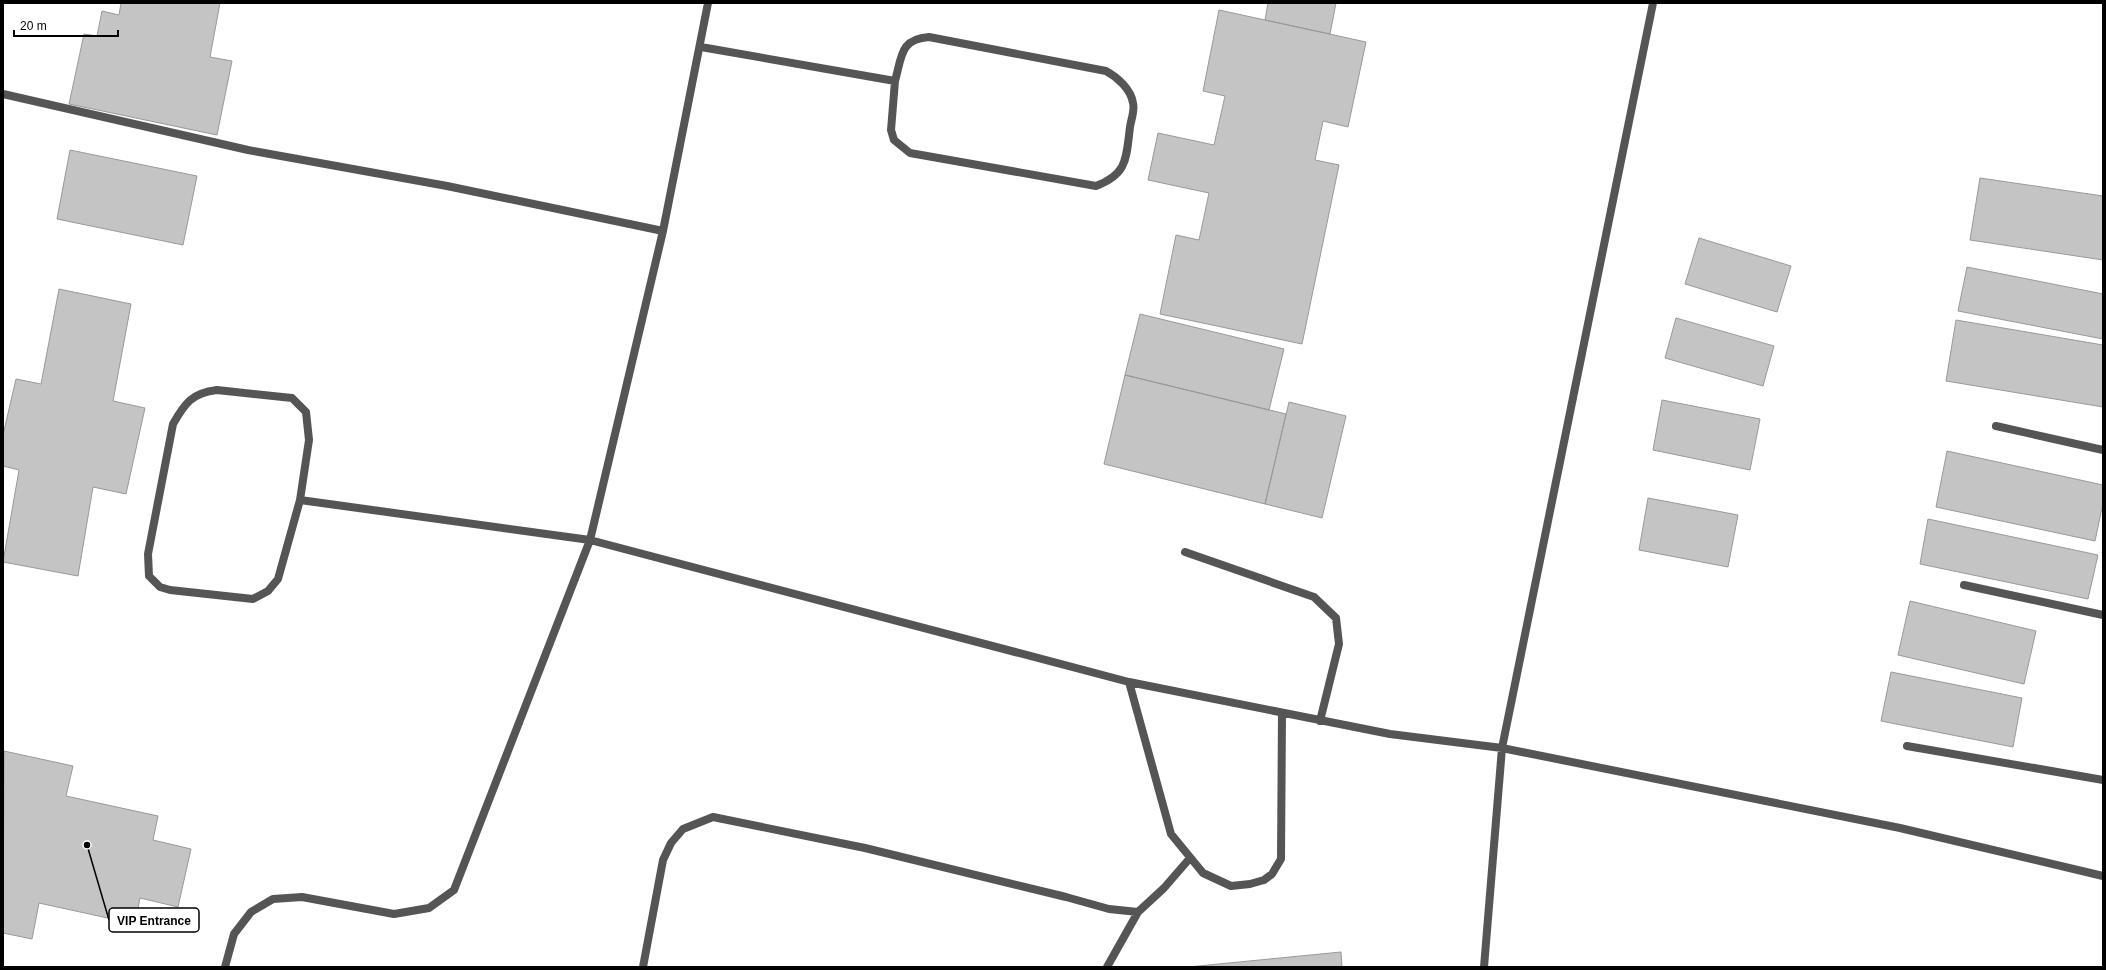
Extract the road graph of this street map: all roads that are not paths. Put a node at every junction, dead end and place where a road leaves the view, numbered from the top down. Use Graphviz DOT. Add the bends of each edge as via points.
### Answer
graph roads {
  1 [pos="708,3"];
  2 [pos="1653,3"];
  3 [pos="701,48"];
  4 [pos="895,81"];
  5 [pos="3,94"];
  6 [pos="663,231"];
  7 [pos="1996,426"];
  8 [pos="2103,450"];
  9 [pos="300,500"];
  10 [pos="590,540"];
  11 [pos="1185,552"];
  12 [pos="1964,585"];
  13 [pos="2103,615"];
  14 [pos="1129,682"];
  15 [pos="1282,713"];
  16 [pos="1320,721"];
  17 [pos="1907,746"];
  18 [pos="1502,748"];
  19 [pos="2103,780"];
  20 [pos="1190,858"];
  21 [pos="2103,876"];
  22 [pos="1138,912"];
  23 [pos="224,967"];
  24 [pos="643,967"];
  25 [pos="1107,967"];
  26 [pos="1484,967"];
  1 -- 3 [label="lane"];
  2 -- 18 [label="lane"];
  3 -- 4 [label="lane"];
  3 -- 6 [label="lane"];
  4 -- 4 [label="lane" via="904,48 916,38 929,37 1106,71 1118,78 1134,103 1126,155 1121,169 1110,180 1096,186 910,153 894,140 891,130"];
  5 -- 6 [label="lane" via="248,150 447,186"];
  6 -- 10 [label="lane"];
  7 -- 8 [label="lane"];
  9 -- 9 [label="lane" via="309,440 306,412 292,398 217,390 205,391 191,398 173,424 148,554 149,576 160,587 170,590 254,599 268,590 278,579"];
  9 -- 10 [label="lane"];
  10 -- 14 [label="lane"];
  10 -- 23 [label="lane" via="454,890 429,908 394,914 302,897 273,899 251,912 234,934"];
  11 -- 16 [label="lane" via="1314,597 1336,618 1339,644"];
  12 -- 13 [label="lane"];
  14 -- 15 [label="lane"];
  14 -- 20 [label="lane" via="1171,834"];
  15 -- 16 [label="lane"];
  15 -- 20 [label="lane" via="1281,859 1272,874 1264,880 1231,886 1203,873"];
  16 -- 18 [label="lane" via="1390,734"];
  17 -- 19 [label="lane"];
  18 -- 21 [label="lane" via="1900,828"];
  18 -- 26 [label="lane"];
  20 -- 22 [label="lane" via="1164,888"];
  22 -- 24 [label="lane" via="1109,909 873,849 713,817 683,829 671,843 664,860"];
  22 -- 25 [label="lane"];
}
